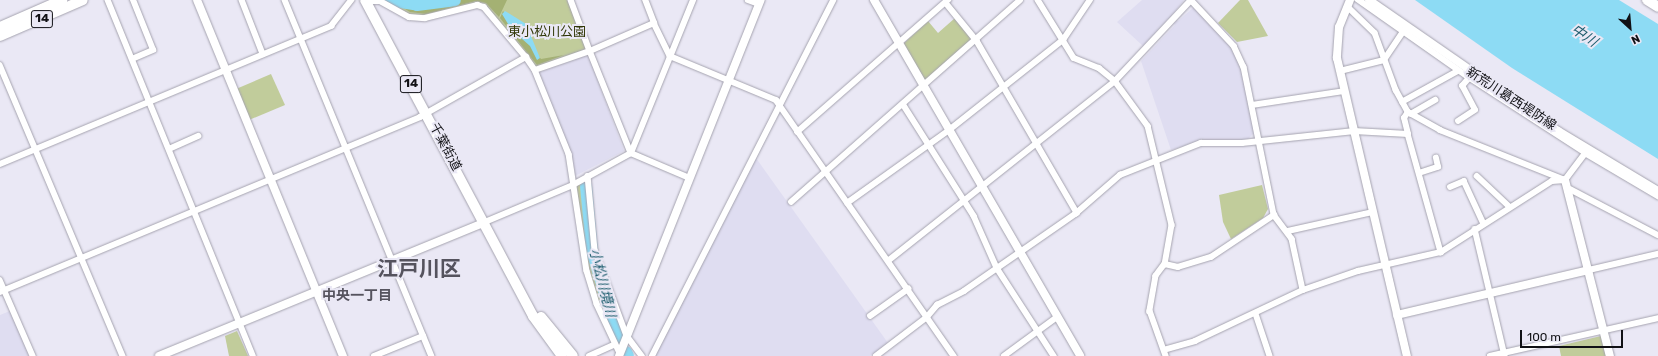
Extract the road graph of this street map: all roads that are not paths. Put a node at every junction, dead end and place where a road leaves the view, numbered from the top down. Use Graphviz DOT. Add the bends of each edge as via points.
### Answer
graph roads {
  1 [pos="62,0"];
  2 [pos="83,0"];
  3 [pos="108,0"];
  4 [pos="133,0"];
  5 [pos="197,0"];
  6 [pos="242,0"];
  7 [pos="286,0"];
  8 [pos="351,0"];
  9 [pos="571,0"];
  10 [pos="645,0"];
  11 [pos="693,0"];
  12 [pos="748,0"];
  13 [pos="833,0"];
  14 [pos="874,0"];
  15 [pos="1020,0"];
  16 [pos="1038,0"];
  17 [pos="1090,0"];
  18 [pos="1191,0"];
  19 [pos="1358,0"];
  20 [pos="1369,0"];
  21 [pos="1647,0"];
  22 [pos="365,1"];
  23 [pos="947,1"];
  24 [pos="760,2"];
  25 [pos="1349,4"];
  26 [pos="1658,7"];
  27 [pos="654,23"];
  28 [pos="0,27"];
  29 [pos="1403,32"];
  30 [pos="0,36"];
  31 [pos="301,39"];
  32 [pos="977,40"];
  33 [pos="1063,40"];
  34 [pos="898,43"];
  35 [pos="590,51"];
  36 [pos="264,54"];
  37 [pos="670,56"];
  38 [pos="526,57"];
  39 [pos="132,59"];
  40 [pos="1384,60"];
  41 [pos="0,65"];
  42 [pos="225,70"];
  43 [pos="535,70"];
  44 [pos="1340,71"];
  45 [pos="1458,71"];
  46 [pos="1469,78"];
  47 [pos="729,81"];
  48 [pos="1115,81"];
  49 [pos="924,87"];
  50 [pos="1004,87"];
  51 [pos="1344,91"];
  52 [pos="1435,100"];
  53 [pos="149,101"];
  54 [pos="1402,102"];
  55 [pos="904,104"];
  56 [pos="780,105"];
  57 [pos="1252,105"];
  58 [pos="1409,113"];
  59 [pos="427,114"];
  60 [pos="1458,121"];
  61 [pos="948,131"];
  62 [pos="1354,131"];
  63 [pos="798,132"];
  64 [pos="1557,133"];
  65 [pos="1408,134"];
  66 [pos="198,136"];
  67 [pos="1258,142"];
  68 [pos="1036,143"];
  69 [pos="929,144"];
  70 [pos="36,148"];
  71 [pos="346,148"];
  72 [pos="168,149"];
  73 [pos="631,153"];
  74 [pos="1585,153"];
  75 [pos="1436,158"];
  76 [pos="1155,162"];
  77 [pos="0,164"];
  78 [pos="826,172"];
  79 [pos="1419,173"];
  80 [pos="588,176"];
  81 [pos="1477,176"];
  82 [pos="270,178"];
  83 [pos="690,178"];
  84 [pos="1565,180"];
  85 [pos="573,185"];
  86 [pos="981,187"];
  87 [pos="1450,187"];
  88 [pos="1570,189"];
  89 [pos="1658,191"];
  90 [pos="1658,196"];
  91 [pos="965,200"];
  92 [pos="791,202"];
  93 [pos="847,203"];
  94 [pos="1510,208"];
  95 [pos="193,210"];
  96 [pos="1373,212"];
  97 [pos="1077,213"];
  98 [pos="1274,215"];
  99 [pos="485,222"];
  100 [pos="1484,224"];
  101 [pos="1475,229"];
  102 [pos="1288,231"];
  103 [pos="1658,235"];
  104 [pos="1018,252"];
  105 [pos="1441,252"];
  106 [pos="1658,254"];
  107 [pos="81,257"];
  108 [pos="392,259"];
  109 [pos="888,261"];
  110 [pos="1165,264"];
  111 [pos="1386,266"];
  112 [pos="997,268"];
  113 [pos="1589,270"];
  114 [pos="0,280"];
  115 [pos="908,289"];
  116 [pos="316,290"];
  117 [pos="1303,290"];
  118 [pos="2,291"];
  119 [pos="1491,293"];
  120 [pos="524,294"];
  121 [pos="1256,314"];
  122 [pos="1397,315"];
  123 [pos="870,316"];
  124 [pos="927,317"];
  125 [pos="1057,317"];
  126 [pos="1658,318"];
  127 [pos="239,322"];
  128 [pos="1604,330"];
  129 [pos="1038,331"];
  130 [pos="423,336"];
  131 [pos="627,336"];
  132 [pos="614,345"];
  133 [pos="1164,350"];
  134 [pos="619,354"];
  135 [pos="1505,354"];
  136 [pos="560,355"];
  137 [pos="33,356"];
  138 [pos="123,356"];
  139 [pos="159,356"];
  140 [pos="253,356"];
  141 [pos="343,356"];
  142 [pos="374,356"];
  143 [pos="432,356"];
  144 [pos="573,356"];
  145 [pos="589,356"];
  146 [pos="642,356"];
  147 [pos="652,356"];
  148 [pos="876,356"];
  149 [pos="954,356"];
  150 [pos="1004,356"];
  151 [pos="1054,356"];
  152 [pos="1080,356"];
  153 [pos="1166,356"];
  154 [pos="1270,356"];
  155 [pos="1407,356"];
  156 [pos="1490,356"];
  157 [pos="1610,356"];
  1 -- 28 [label="highway, 14"];
  2 -- 30 [label="highway, 14"];
  3 -- 39 [label="street"];
  4 -- 39 [label="street" via="153,50"];
  5 -- 42 [label="street"];
  6 -- 36 [label="street"];
  7 -- 31 [label="street"];
  8 -- 31 [label="street" via="331,26"];
  9 -- 35 [label="street"];
  10 -- 27 [label="street"];
  11 -- 37 [label="street"];
  12 -- 24 [label="street"];
  13 -- 56 [label="street"];
  14 -- 34 [label="street"];
  15 -- 32 [label="street"];
  16 -- 33 [label="street"];
  17 -- 33 [label="street"];
  18 -- 48 [label="street"];
  18 -- 57 [label="street" via="1234,46 1244,67"];
  19 -- 29 [label="street"];
  20 -- 64 [label="street, 新荒川葛西堤防線"];
  21 -- 26 [label="highway"];
  22 -- 38 [label="street" via="380,1 409,17 425,18 477,5 484,7"];
  22 -- 59 [label="highway, 千葉街道 / 14"];
  23 -- 32 [label="street"];
  23 -- 34 [label="street"];
  24 -- 47 [label="street"];
  25 -- 40 [label="street" via="1375,33"];
  25 -- 44 [label="street" via="1337,36"];
  27 -- 35 [label="street"];
  27 -- 37 [label="street"];
  29 -- 40 [label="street"];
  29 -- 45 [label="street"];
  31 -- 36 [label="street"];
  31 -- 71 [label="street"];
  32 -- 49 [label="street"];
  32 -- 50 [label="street"];
  33 -- 48 [label="street" via="1074,58 1099,68"];
  33 -- 50 [label="street"];
  34 -- 49 [label="street"];
  34 -- 63 [label="street"];
  35 -- 43 [label="street"];
  35 -- 73 [label="street"];
  36 -- 42 [label="street"];
  37 -- 47 [label="street"];
  37 -- 73 [label="street"];
  38 -- 43 [label="street"];
  38 -- 59 [label="street"];
  39 -- 53 [label="street"];
  40 -- 44 [label="street"];
  40 -- 54 [label="street"];
  41 -- 70 [label="street"];
  42 -- 53 [label="street"];
  42 -- 82 [label="street"];
  43 -- 85 [label="street" via="569,154"];
  44 -- 51 [label="street"];
  45 -- 46 [label="street"];
  45 -- 54 [label="street"];
  46 -- 60 [label="street" via="1462,86 1475,110"];
  46 -- 64 [label="street"];
  47 -- 56 [label="street"];
  47 -- 83 [label="street"];
  48 -- 68 [label="street"];
  48 -- 76 [label="street" via="1148,126"];
  49 -- 55 [label="street"];
  49 -- 61 [label="street"];
  50 -- 61 [label="street"];
  50 -- 68 [label="street"];
  51 -- 57 [label="street"];
  51 -- 62 [label="street"];
  52 -- 58 [label="street"];
  53 -- 70 [label="street"];
  53 -- 72 [label="street"];
  54 -- 58 [label="street"];
  55 -- 69 [label="street"];
  55 -- 78 [label="street"];
  56 -- 63 [label="street"];
  56 -- 147 [label="street"];
  57 -- 67 [label="street"];
  58 -- 65 [label="street" via="1404,118"];
  58 -- 84 [label="street" via="1440,130"];
  59 -- 71 [label="street"];
  59 -- 99 [label="highway, 千葉街道 / 14"];
  61 -- 69 [label="street"];
  61 -- 86 [label="street"];
  62 -- 65 [label="street"];
  62 -- 67 [label="street"];
  62 -- 96 [label="street"];
  63 -- 78 [label="street"];
  64 -- 74 [label="street"];
  64 -- 89 [label="street, 新荒川葛西堤防線"];
  65 -- 79 [label="street"];
  66 -- 72 [label="street"];
  67 -- 76 [label="street" via="1201,143"];
  67 -- 98 [label="street"];
  68 -- 86 [label="street"];
  68 -- 97 [label="street"];
  69 -- 91 [label="street"];
  69 -- 93 [label="street"];
  70 -- 77 [label="street"];
  70 -- 107 [label="street"];
  71 -- 82 [label="street"];
  71 -- 108 [label="street"];
  72 -- 95 [label="street"];
  73 -- 80 [label="street"];
  73 -- 83 [label="street"];
  74 -- 84 [label="street"];
  74 -- 90 [label="street"];
  75 -- 79 [label="street" via="1438,167"];
  76 -- 97 [label="street" via="1120,175"];
  76 -- 110 [label="street" via="1172,225"];
  78 -- 92 [label="street"];
  78 -- 93 [label="street"];
  79 -- 105 [label="street"];
  80 -- 85 [label="street"];
  80 -- 131 [label="street" via="595,250"];
  81 -- 94 [label="street"];
  82 -- 95 [label="street"];
  82 -- 116 [label="street"];
  83 -- 131 [label="street"];
  84 -- 88 [label="street"];
  84 -- 94 [label="street" via="1552,181"];
  85 -- 99 [label="street"];
  85 -- 132 [label="street" via="587,272"];
  86 -- 91 [label="street"];
  86 -- 104 [label="street"];
  87 -- 100 [label="street" via="1464,181"];
  88 -- 103 [label="street"];
  88 -- 113 [label="street"];
  91 -- 109 [label="street"];
  91 -- 112 [label="street"];
  93 -- 109 [label="street"];
  94 -- 100 [label="street"];
  95 -- 107 [label="street"];
  95 -- 127 [label="street"];
  96 -- 102 [label="street"];
  96 -- 111 [label="street"];
  97 -- 104 [label="street"];
  98 -- 102 [label="street"];
  98 -- 110 [label="street" via="1211,257 1178,267"];
  99 -- 108 [label="street"];
  99 -- 120 [label="highway, 千葉街道 / 14"];
  100 -- 101 [label="street"];
  101 -- 105 [label="street"];
  101 -- 119 [label="street"];
  102 -- 117 [label="street"];
  104 -- 112 [label="street"];
  104 -- 125 [label="street"];
  105 -- 111 [label="street"];
  106 -- 113 [label="street"];
  107 -- 118 [label="street"];
  107 -- 138 [label="street"];
  108 -- 116 [label="street"];
  108 -- 130 [label="street"];
  109 -- 115 [label="street"];
  110 -- 133 [label="street" via="1156,276 1150,311"];
  111 -- 117 [label="street"];
  111 -- 122 [label="street"];
  112 -- 124 [label="street" via="964,291 937,304"];
  112 -- 129 [label="street"];
  113 -- 119 [label="street"];
  113 -- 128 [label="street"];
  114 -- 118 [label="street"];
  115 -- 123 [label="street"];
  115 -- 124 [label="street"];
  116 -- 127 [label="street"];
  116 -- 141 [label="street"];
  117 -- 121 [label="street"];
  118 -- 137 [label="street"];
  119 -- 122 [label="street"];
  119 -- 135 [label="street"];
  120 -- 136 [label="highway, 千葉街道 / 14" via="538,324"];
  120 -- 144 [label="highway, 千葉街道 / 14"];
  121 -- 133 [label="street" via="1195,341"];
  121 -- 154 [label="street"];
  122 -- 155 [label="street"];
  124 -- 148 [label="street"];
  124 -- 149 [label="street"];
  125 -- 129 [label="street"];
  125 -- 152 [label="street"];
  126 -- 128 [label="street"];
  127 -- 139 [label="street"];
  127 -- 140 [label="street"];
  128 -- 135 [label="street"];
  128 -- 157 [label="street"];
  129 -- 150 [label="street"];
  129 -- 151 [label="street"];
  130 -- 142 [label="street"];
  130 -- 143 [label="street"];
  131 -- 134 [label="street"];
  131 -- 146 [label="street"];
  132 -- 134 [label="street"];
  132 -- 145 [label="street"];
  133 -- 153 [label="street"];
  135 -- 156 [label="street"];
}
